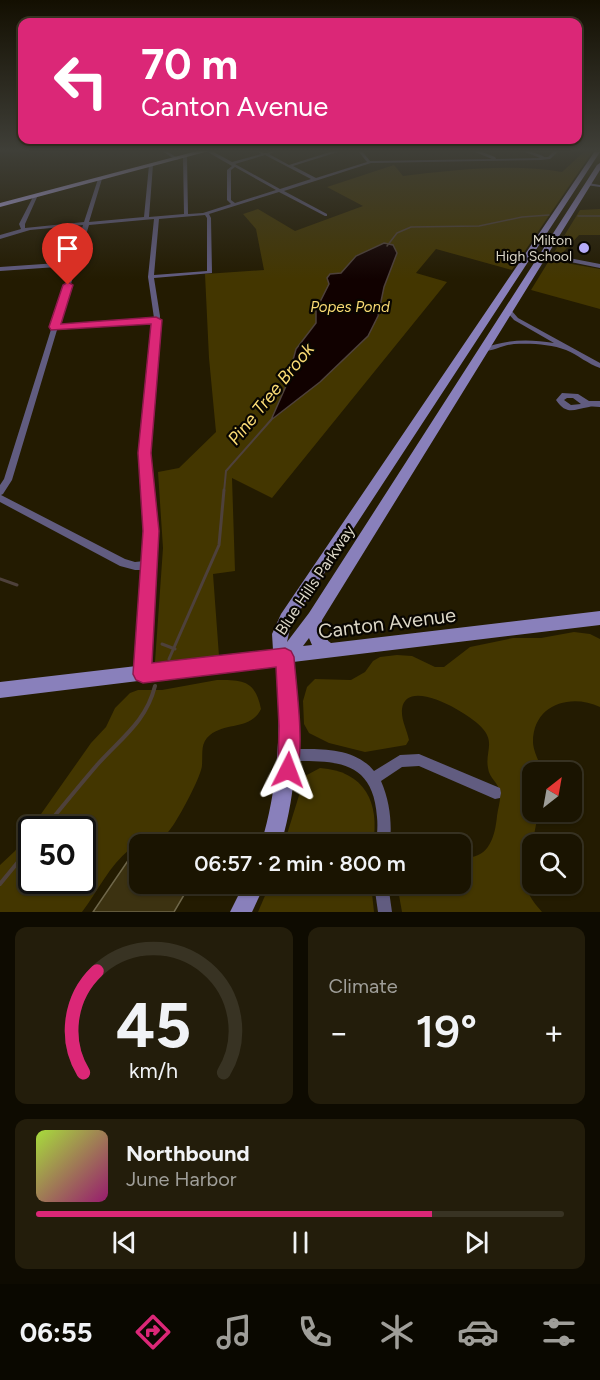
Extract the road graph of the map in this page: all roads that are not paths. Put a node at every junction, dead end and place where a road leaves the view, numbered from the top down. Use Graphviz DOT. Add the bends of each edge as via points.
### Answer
graph roads {
  1 [pos="42,194"];
  2 [pos="96,194"];
  3 [pos="148,194"];
  4 [pos="184,194"];
  5 [pos="230,194"];
  6 [pos="268,194"];
  7 [pos="286,194"];
  8 [pos="581,194"];
  9 [pos="582,194"];
  10 [pos="36,195"];
  11 [pos="234,204"];
  12 [pos="0,205"];
  13 [pos="206,213"];
  14 [pos="186,215"];
  15 [pos="325,215"];
  16 [pos="157,217"];
  17 [pos="146,218"];
  18 [pos="88,223"];
  19 [pos="23,229"];
  20 [pos="0,237"];
  21 [pos="543,255"];
  22 [pos="74,264"];
  23 [pos="600,266"];
  24 [pos="0,269"];
  25 [pos="151,277"];
  26 [pos="509,311"];
  27 [pos="156,320"];
  28 [pos="55,327"];
  29 [pos="539,331"];
  30 [pos="534,343"];
  31 [pos="484,350"];
  32 [pos="577,352"];
  33 [pos="600,366"];
  34 [pos="450,374"];
  35 [pos="466,380"];
  36 [pos="587,404"];
  37 [pos="600,404"];
  38 [pos="0,492"];
  39 [pos="0,498"];
  40 [pos="149,565"];
  41 [pos="290,612"];
  42 [pos="314,618"];
  43 [pos="600,618"];
  44 [pos="332,651"];
  45 [pos="285,657"];
  46 [pos="143,674"];
  47 [pos="0,690"];
  48 [pos="289,755"];
  49 [pos="373,779"];
  50 [pos="495,793"];
  51 [pos="274,834"];
  52 [pos="384,834"];
  53 [pos="250,894"];
  54 [pos="382,894"];
  55 [pos="241,912"];
  56 [pos="385,912"];
  1 -- 10 [label="highway"];
  2 -- 18 [label="street"];
  3 -- 17 [label="street"];
  4 -- 14 [label="street"];
  5 -- 11 [label="street"];
  6 -- 11 [label="street"];
  7 -- 15 [label="street"];
  8 -- 34 [label="main road, Blue Hills Parkway"];
  9 -- 21 [label="main road, Blue Hills Parkway"];
  10 -- 12 [label="highway"];
  10 -- 19 [label="street"];
  11 -- 13 [label="street"];
  13 -- 14 [label="street"];
  13 -- 25 [label="street" via="210,272"];
  14 -- 16 [label="street"];
  16 -- 17 [label="street"];
  16 -- 25 [label="street"];
  17 -- 18 [label="street"];
  18 -- 19 [label="street"];
  18 -- 22 [label="street"];
  19 -- 20 [label="street"];
  21 -- 23 [label="street"];
  21 -- 26 [label="main road, Blue Hills Parkway"];
  22 -- 24 [label="street"];
  22 -- 28 [label="street"];
  25 -- 27 [label="street"];
  26 -- 29 [label="street"];
  26 -- 31 [label="main road, Blue Hills Parkway"];
  27 -- 28 [label="street"];
  27 -- 40 [label="street" via="145,453 151,513"];
  28 -- 38 [label="street" via="8,480"];
  29 -- 30 [label="street" via="542,338"];
  29 -- 32 [label="street"];
  30 -- 31 [label="street" via="508,343"];
  30 -- 32 [label="street"];
  31 -- 35 [label="main road, Blue Hills Parkway"];
  32 -- 33 [label="street"];
  34 -- 35 [label="main road"];
  34 -- 41 [label="main road, Blue Hills Parkway"];
  35 -- 42 [label="main road, Blue Hills Parkway"];
  36 -- 37 [label="street"];
  39 -- 40 [label="street" via="123,563"];
  40 -- 46 [label="street"];
  41 -- 42 [label="main road" via="300,624"];
  41 -- 45 [label="main road, Blue Hills Parkway" via="278,640"];
  42 -- 44 [label="main road" via="317,640"];
  42 -- 45 [label="main road, Blue Hills Parkway"];
  43 -- 44 [label="main road, Canton Avenue"];
  44 -- 45 [label="main road, Canton Avenue"];
  45 -- 46 [label="main road, Canton Avenue"];
  45 -- 48 [label="main road"];
  46 -- 47 [label="main road, Canton Avenue"];
  48 -- 49 [label="street" via="344,758"];
  48 -- 51 [label="main road" via="283,804"];
  49 -- 50 [label="street" via="395,763 419,760"];
  49 -- 52 [label="street" via="385,812"];
  53 -- 55 [label="main road"];
  54 -- 56 [label="street"];
}
